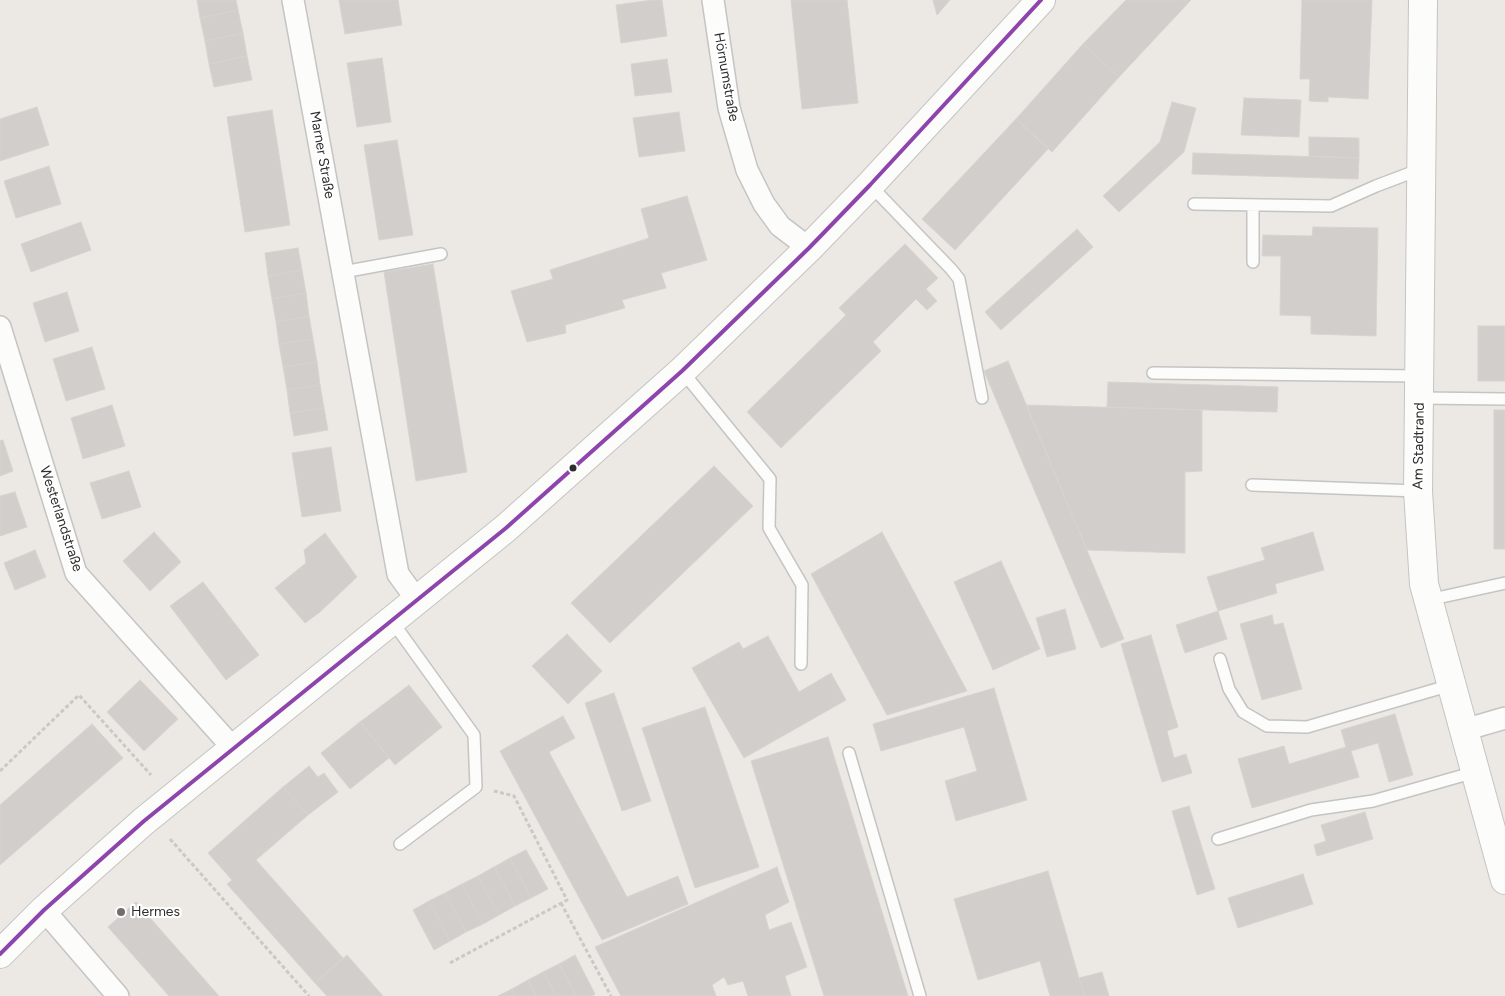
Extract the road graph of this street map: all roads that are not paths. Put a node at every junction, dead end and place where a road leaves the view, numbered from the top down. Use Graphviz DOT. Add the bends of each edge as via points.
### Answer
graph roads {
  1 [pos="293,0"];
  2 [pos="713,0"];
  3 [pos="1042,0"];
  4 [pos="1423,0"];
  5 [pos="1423,168"];
  6 [pos="870,185"];
  7 [pos="1194,204"];
  8 [pos="1254,205"];
  9 [pos="809,248"];
  10 [pos="441,254"];
  11 [pos="1253,262"];
  12 [pos="343,272"];
  13 [pos="0,327"];
  14 [pos="682,371"];
  15 [pos="1153,373"];
  16 [pos="1420,387"];
  17 [pos="982,398"];
  18 [pos="1505,399"];
  19 [pos="1252,484"];
  20 [pos="1418,491"];
  21 [pos="1505,583"];
  22 [pos="418,600"];
  23 [pos="1428,600"];
  24 [pos="392,620"];
  25 [pos="1220,660"];
  26 [pos="801,664"];
  27 [pos="1452,686"];
  28 [pos="1505,718"];
  29 [pos="1464,730"];
  30 [pos="234,748"];
  31 [pos="849,753"];
  32 [pos="1475,772"];
  33 [pos="1218,839"];
  34 [pos="400,844"];
  35 [pos="1505,880"];
  36 [pos="44,910"];
  37 [pos="0,954"];
  38 [pos="118,996"];
  39 [pos="920,996"];
  1 -- 12 [label="street, Marner Straße"];
  2 -- 9 [label="street, Hörnumstraße" via="729,108 747,170 764,204 780,226"];
  3 -- 6 [label="street"];
  4 -- 5 [label="street, Am Stadtrand"];
  5 -- 8 [label="lane" via="1332,206"];
  5 -- 16 [label="street, Am Stadtrand"];
  6 -- 9 [label="street"];
  6 -- 17 [label="lane" via="959,279"];
  7 -- 8 [label="lane"];
  8 -- 11 [label="lane"];
  9 -- 14 [label="street"];
  10 -- 12 [label="lane"];
  12 -- 22 [label="street, Marner Straße" via="398,574"];
  13 -- 30 [label="street, Westerlandstraße" via="76,573"];
  14 -- 22 [label="street" via="506,528"];
  14 -- 26 [label="lane" via="770,480 769,528 802,585"];
  15 -- 16 [label="lane"];
  16 -- 18 [label="lane"];
  16 -- 20 [label="street, Am Stadtrand"];
  19 -- 20 [label="lane"];
  20 -- 23 [label="street, Am Stadtrand" via="1424,584"];
  21 -- 23 [label="lane"];
  22 -- 24 [label="street"];
  23 -- 27 [label="street, Am Stadtrand"];
  24 -- 30 [label="street"];
  24 -- 34 [label="lane" via="474,735 476,787"];
  25 -- 27 [label="lane" via="1229,689 1242,712 1266,726 1307,727"];
  27 -- 29 [label="street, Am Stadtrand"];
  28 -- 29 [label="street"];
  29 -- 32 [label="street, Am Stadtrand"];
  30 -- 36 [label="street" via="144,821"];
  31 -- 39 [label="lane"];
  32 -- 33 [label="lane" via="1373,801 1311,810"];
  32 -- 35 [label="street, Am Stadtrand"];
  36 -- 37 [label="street"];
  36 -- 38 [label="street"];
}
